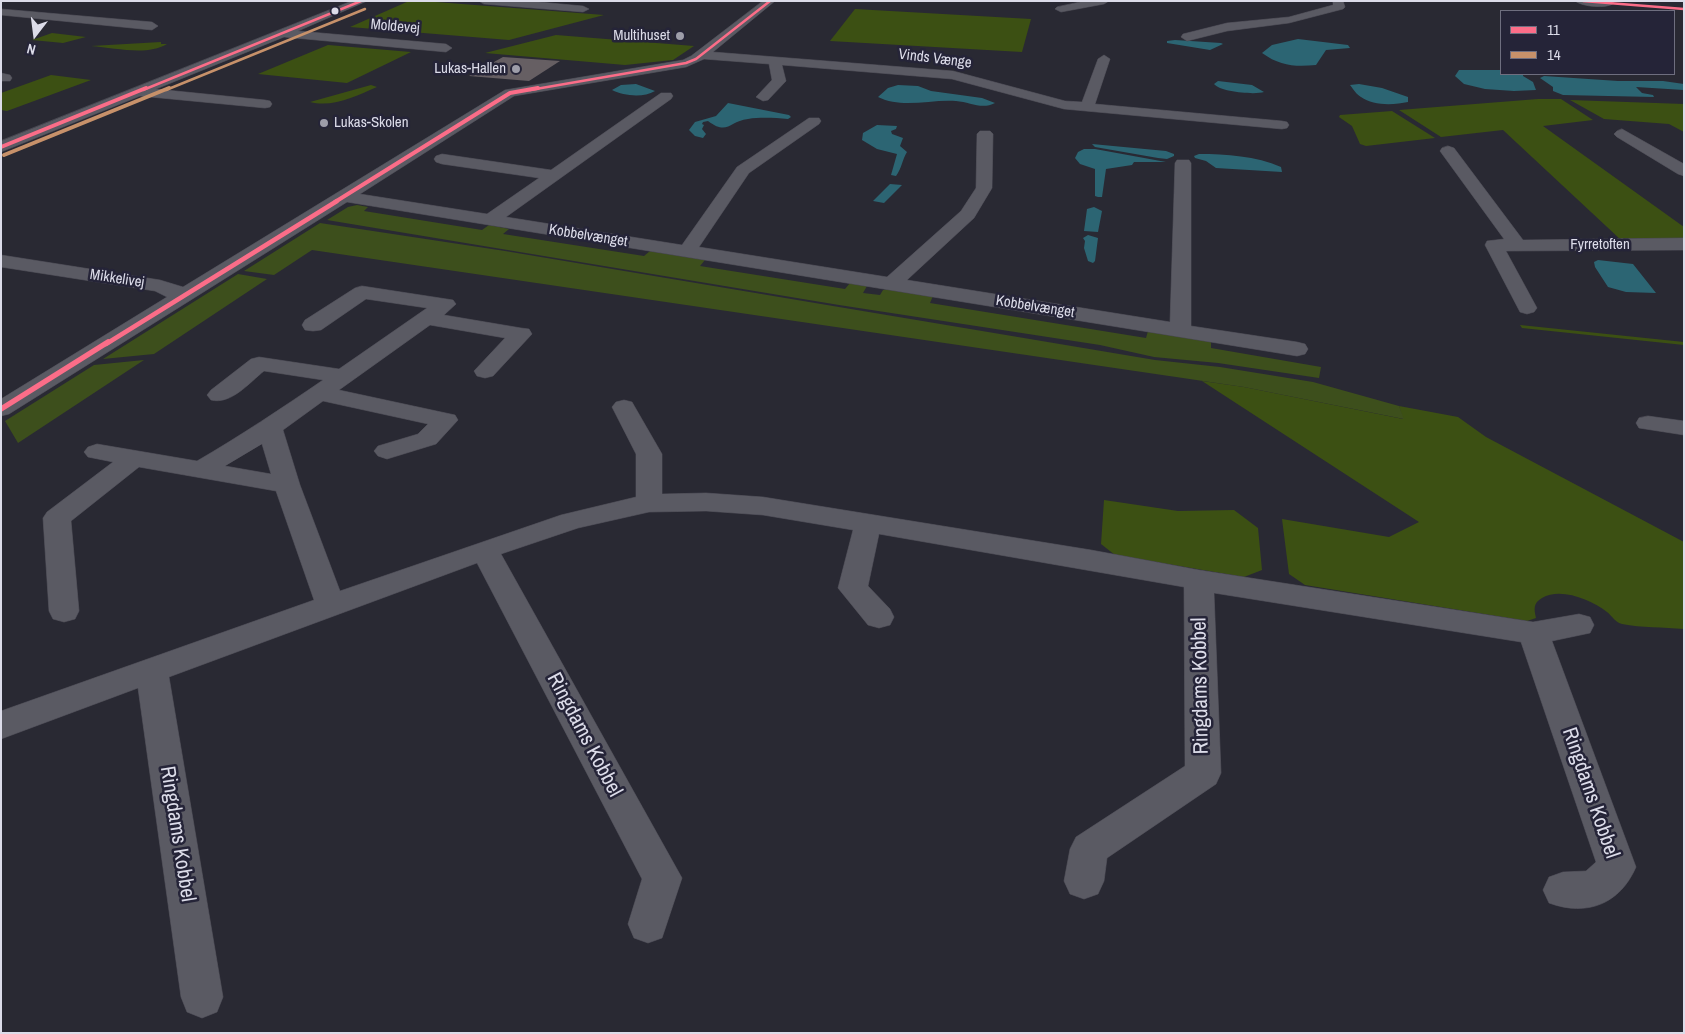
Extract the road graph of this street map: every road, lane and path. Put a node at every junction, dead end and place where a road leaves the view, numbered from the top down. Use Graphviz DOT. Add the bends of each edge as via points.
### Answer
graph roads {
  1 [pos="362,1"];
  2 [pos="484,1"];
  3 [pos="1104,1"];
  4 [pos="1338,1"];
  5 [pos="1580,1"];
  6 [pos="1610,3"];
  7 [pos="758,4"];
  8 [pos="1063,5"];
  9 [pos="583,9"];
  10 [pos="1,12"];
  11 [pos="152,26"];
  12 [pos="282,33"];
  13 [pos="1200,33"];
  14 [pos="1187,36"];
  15 [pos="1215,38"];
  16 [pos="446,48"];
  17 [pos="701,55"];
  18 [pos="1104,59"];
  19 [pos="775,61"];
  20 [pos="138,91"];
  21 [pos="666,96"];
  22 [pos="763,96"];
  23 [pos="265,104"];
  24 [pos="1087,107"];
  25 [pos="814,121"];
  26 [pos="1282,125"];
  27 [pos="986,134"];
  28 [pos="1622,134"];
  29 [pos="1,147"];
  30 [pos="1448,151"];
  31 [pos="442,159"];
  32 [pos="1183,162"];
  33 [pos="1684,171"];
  34 [pos="553,175"];
  35 [pos="342,196"];
  36 [pos="490,220"];
  37 [pos="1684,244"];
  38 [pos="1517,245"];
  39 [pos="687,251"];
  40 [pos="1,262"];
  41 [pos="46,268"];
  42 [pos="22,281"];
  43 [pos="891,284"];
  44 [pos="186,294"];
  45 [pos="1526,308"];
  46 [pos="424,318"];
  47 [pos="313,324"];
  48 [pos="1180,330"];
  49 [pos="1297,349"];
  50 [pos="485,371"];
  51 [pos="342,376"];
  52 [pos="317,393"];
  53 [pos="219,394"];
  54 [pos="624,407"];
  55 [pos="1,409"];
  56 [pos="1648,423"];
  57 [pos="270,428"];
  58 [pos="1684,428"];
  59 [pos="387,451"];
  60 [pos="97,452"];
  61 [pos="135,458"];
  62 [pos="202,470"];
  63 [pos="287,485"];
  64 [pos="649,503"];
  65 [pos="868,523"];
  66 [pos="484,550"];
  67 [pos="1198,580"];
  68 [pos="331,606"];
  69 [pos="64,611"];
  70 [pos="879,617"];
  71 [pos="1579,625"];
  72 [pos="1533,633"];
  73 [pos="152,672"];
  74 [pos="1,725"];
  75 [pos="1084,881"];
  76 [pos="1563,890"];
  77 [pos="648,924"];
  78 [pos="202,997"];
  1 -- 12 [label="street, Moldevej"];
  2 -- 9 [label="street"];
  3 -- 8 [label="street"];
  4 -- 13 [label="street" via="1339,7 1289,20"];
  5 -- 6 [label="street"];
  7 -- 17 [label="street"];
  10 -- 11 [label="street"];
  12 -- 16 [label="street, Moldevej"];
  12 -- 20 [label="street, Moldevej"];
  13 -- 14 [label="street"];
  13 -- 15 [label="street"];
  17 -- 19 [label="street, Vinds Vænge"];
  17 -- 35 [label="street" via="686,63 510,93"];
  18 -- 24 [label="street"];
  19 -- 22 [label="street" via="779,81"];
  19 -- 24 [label="street, Vinds Vænge" via="953,75 1052,103"];
  20 -- 23 [label="street, Moldevej"];
  20 -- 29 [label="street, Moldevej"];
  21 -- 34 [label="street"];
  24 -- 26 [label="street, Vinds Vænge"];
  25 -- 39 [label="street" via="743,170"];
  27 -- 43 [label="street" via="984,188 968,214"];
  28 -- 33 [label="street"];
  30 -- 38 [label="street"];
  31 -- 34 [label="street"];
  32 -- 48 [label="street"];
  34 -- 36 [label="street"];
  35 -- 36 [label="street, Kobbelvænget"];
  35 -- 44 [label="street"];
  36 -- 39 [label="street, Kobbelvænget"];
  37 -- 38 [label="street, Fyrretoften"];
  38 -- 45 [label="street, Fyrretoften" via="1494,244"];
  39 -- 43 [label="street, Kobbelvænget"];
  40 -- 41 [label="street, Mikkelivej"];
  41 -- 42 [label="street"];
  41 -- 44 [label="street, Mikkelivej" via="160,286"];
  43 -- 48 [label="street, Kobbelvænget"];
  44 -- 55 [label="street"];
  46 -- 47 [label="street" via="446,304 362,292"];
  46 -- 50 [label="street" via="521,334"];
  46 -- 51 [label="street"];
  48 -- 49 [label="street, Kobbelvænget"];
  51 -- 52 [label="street"];
  51 -- 53 [label="street" via="259,364"];
  52 -- 57 [label="street"];
  52 -- 59 [label="street" via="446,420 428,439"];
  54 -- 64 [label="street" via="649,454"];
  56 -- 58 [label="street"];
  57 -- 62 [label="street"];
  57 -- 63 [label="street"];
  60 -- 61 [label="street"];
  61 -- 62 [label="street"];
  61 -- 69 [label="street" via="57,518"];
  62 -- 63 [label="street"];
  63 -- 68 [label="street"];
  64 -- 65 [label="street" via="763,506"];
  64 -- 66 [label="street" via="571,521"];
  65 -- 67 [label="street"];
  65 -- 70 [label="street" via="853,588"];
  66 -- 68 [label="street"];
  66 -- 77 [label="street, Ringdams Kobbel" via="662,878"];
  67 -- 72 [label="street"];
  67 -- 75 [label="street, Ringdams Kobbel" via="1203,773 1089,849"];
  68 -- 73 [label="street"];
  71 -- 72 [label="street"];
  72 -- 76 [label="street, Ringdams Kobbel" via="1617,867 1595,889"];
  73 -- 74 [label="street"];
  73 -- 78 [label="street, Ringdams Kobbel"];
}
